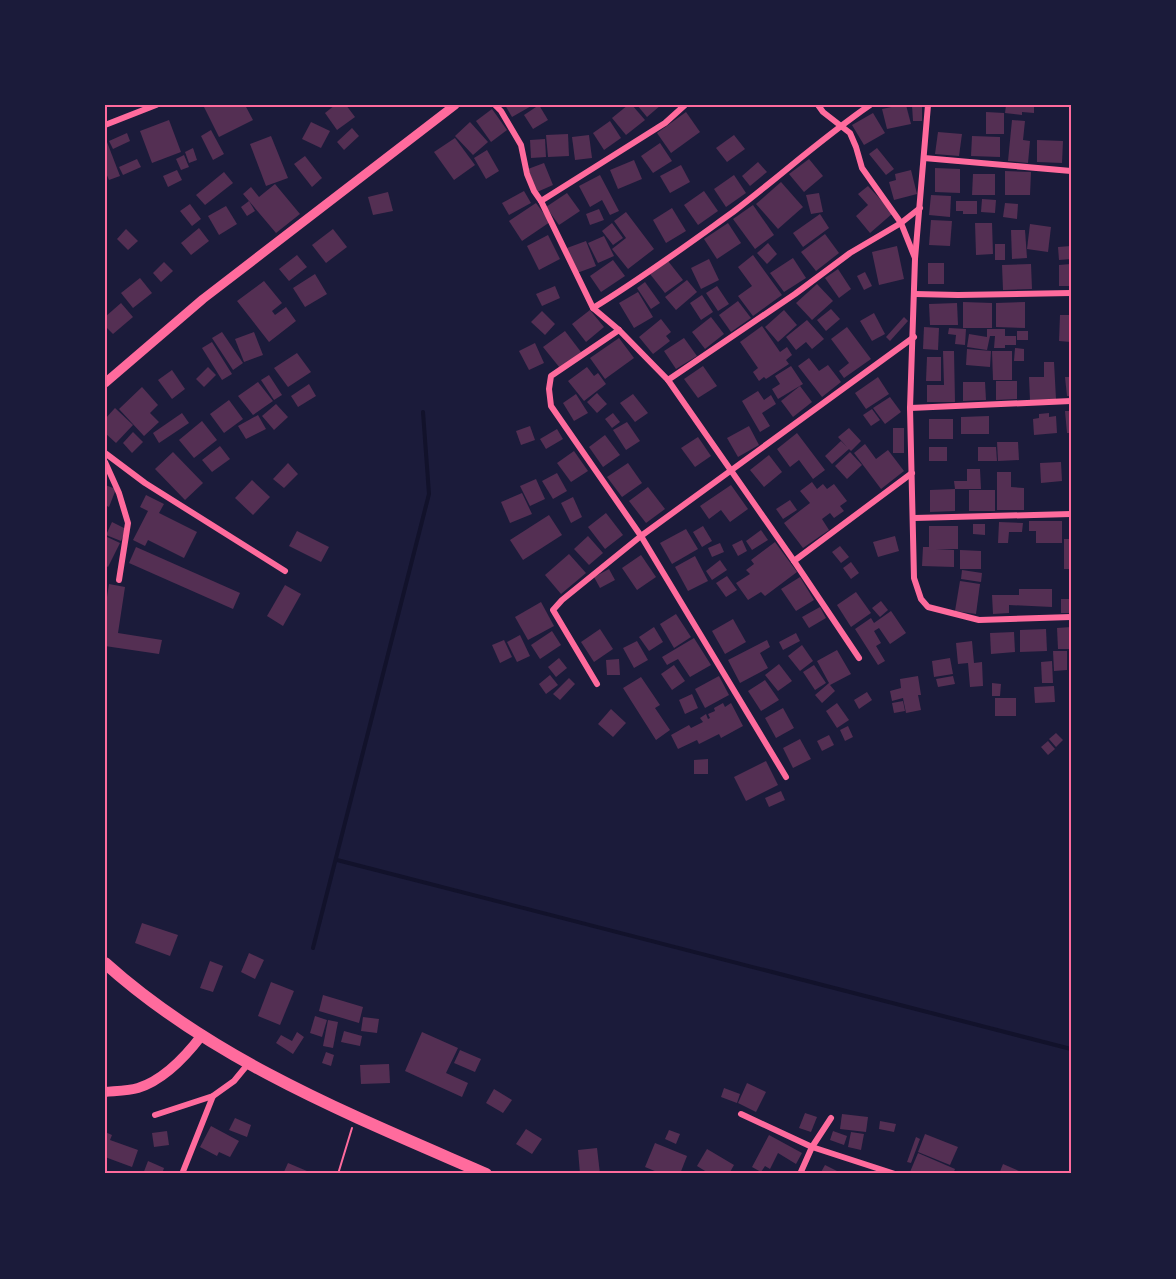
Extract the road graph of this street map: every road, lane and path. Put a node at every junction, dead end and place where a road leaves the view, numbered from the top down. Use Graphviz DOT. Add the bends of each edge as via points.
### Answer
graph roads {
  1 [pos="156,105"];
  2 [pos="454,105"];
  3 [pos="495,105"];
  4 [pos="685,105"];
  5 [pos="818,105"];
  6 [pos="870,105"];
  7 [pos="928,105"];
  8 [pos="105,125"];
  9 [pos="841,125"];
  10 [pos="924,158"];
  11 [pos="1071,171"];
  12 [pos="541,201"];
  13 [pos="920,208"];
  14 [pos="901,223"];
  15 [pos="915,259"];
  16 [pos="1071,293"];
  17 [pos="915,294"];
  18 [pos="593,308"];
  19 [pos="619,330"];
  20 [pos="914,337"];
  21 [pos="668,380"];
  22 [pos="105,383"];
  23 [pos="1071,401"];
  24 [pos="910,408"];
  25 [pos="105,453"];
  26 [pos="105,462"];
  27 [pos="729,471"];
  28 [pos="912,472"];
  29 [pos="1071,513"];
  30 [pos="914,518"];
  31 [pos="641,536"];
  32 [pos="794,561"];
  33 [pos="285,571"];
  34 [pos="119,580"];
  35 [pos="1071,617"];
  36 [pos="859,658"];
  37 [pos="597,684"];
  38 [pos="786,777"];
  39 [pos="105,963"];
  40 [pos="202,1035"];
  41 [pos="248,1064"];
  42 [pos="105,1092"];
  43 [pos="213,1096"];
  44 [pos="741,1114"];
  45 [pos="155,1115"];
  46 [pos="355,1117"];
  47 [pos="831,1118"];
  48 [pos="812,1148"];
  49 [pos="182,1174"];
  50 [pos="338,1174"];
  51 [pos="486,1174"];
  52 [pos="800,1174"];
  53 [pos="895,1174"];
  1 -- 8 [label="street"];
  2 -- 22 [label="street" via="203,299"];
  3 -- 12 [label="street" via="521,145 527,174"];
  4 -- 12 [label="street" via="665,123"];
  5 -- 9 [label="street"];
  6 -- 9 [label="street"];
  7 -- 10 [label="street"];
  9 -- 14 [label="street" via="850,133 862,168"];
  9 -- 18 [label="street" via="733,211"];
  10 -- 11 [label="street"];
  10 -- 13 [label="street"];
  12 -- 18 [label="street"];
  13 -- 14 [label="street"];
  13 -- 15 [label="street"];
  14 -- 15 [label="street"];
  14 -- 21 [label="street" via="850,253"];
  15 -- 17 [label="street"];
  16 -- 17 [label="street"];
  17 -- 20 [label="street"];
  18 -- 19 [label="street"];
  19 -- 21 [label="street"];
  19 -- 31 [label="street" via="551,376 549,389 551,406"];
  20 -- 24 [label="street"];
  20 -- 27 [label="street"];
  21 -- 27 [label="street"];
  23 -- 24 [label="street"];
  24 -- 28 [label="street"];
  25 -- 33 [label="street" via="145,483"];
  26 -- 34 [label="street" via="128,523"];
  27 -- 31 [label="street"];
  27 -- 32 [label="street"];
  28 -- 30 [label="street"];
  28 -- 32 [label="street"];
  29 -- 30 [label="street"];
  30 -- 35 [label="street" via="914,578 928,607 979,620"];
  31 -- 37 [label="street" via="553,610"];
  31 -- 38 [label="street"];
  32 -- 36 [label="street"];
  39 -- 40 [label="highway"];
  40 -- 41 [label="highway"];
  40 -- 42 [label="main road" via="158,1079 138,1088"];
  41 -- 43 [label="street" via="234,1081"];
  41 -- 46 [label="highway"];
  43 -- 45 [label="street"];
  43 -- 49 [label="street"];
  44 -- 48 [label="street"];
  46 -- 50 [label="path"];
  46 -- 51 [label="highway"];
  47 -- 48 [label="street"];
  48 -- 52 [label="street"];
  48 -- 53 [label="street"];
}
